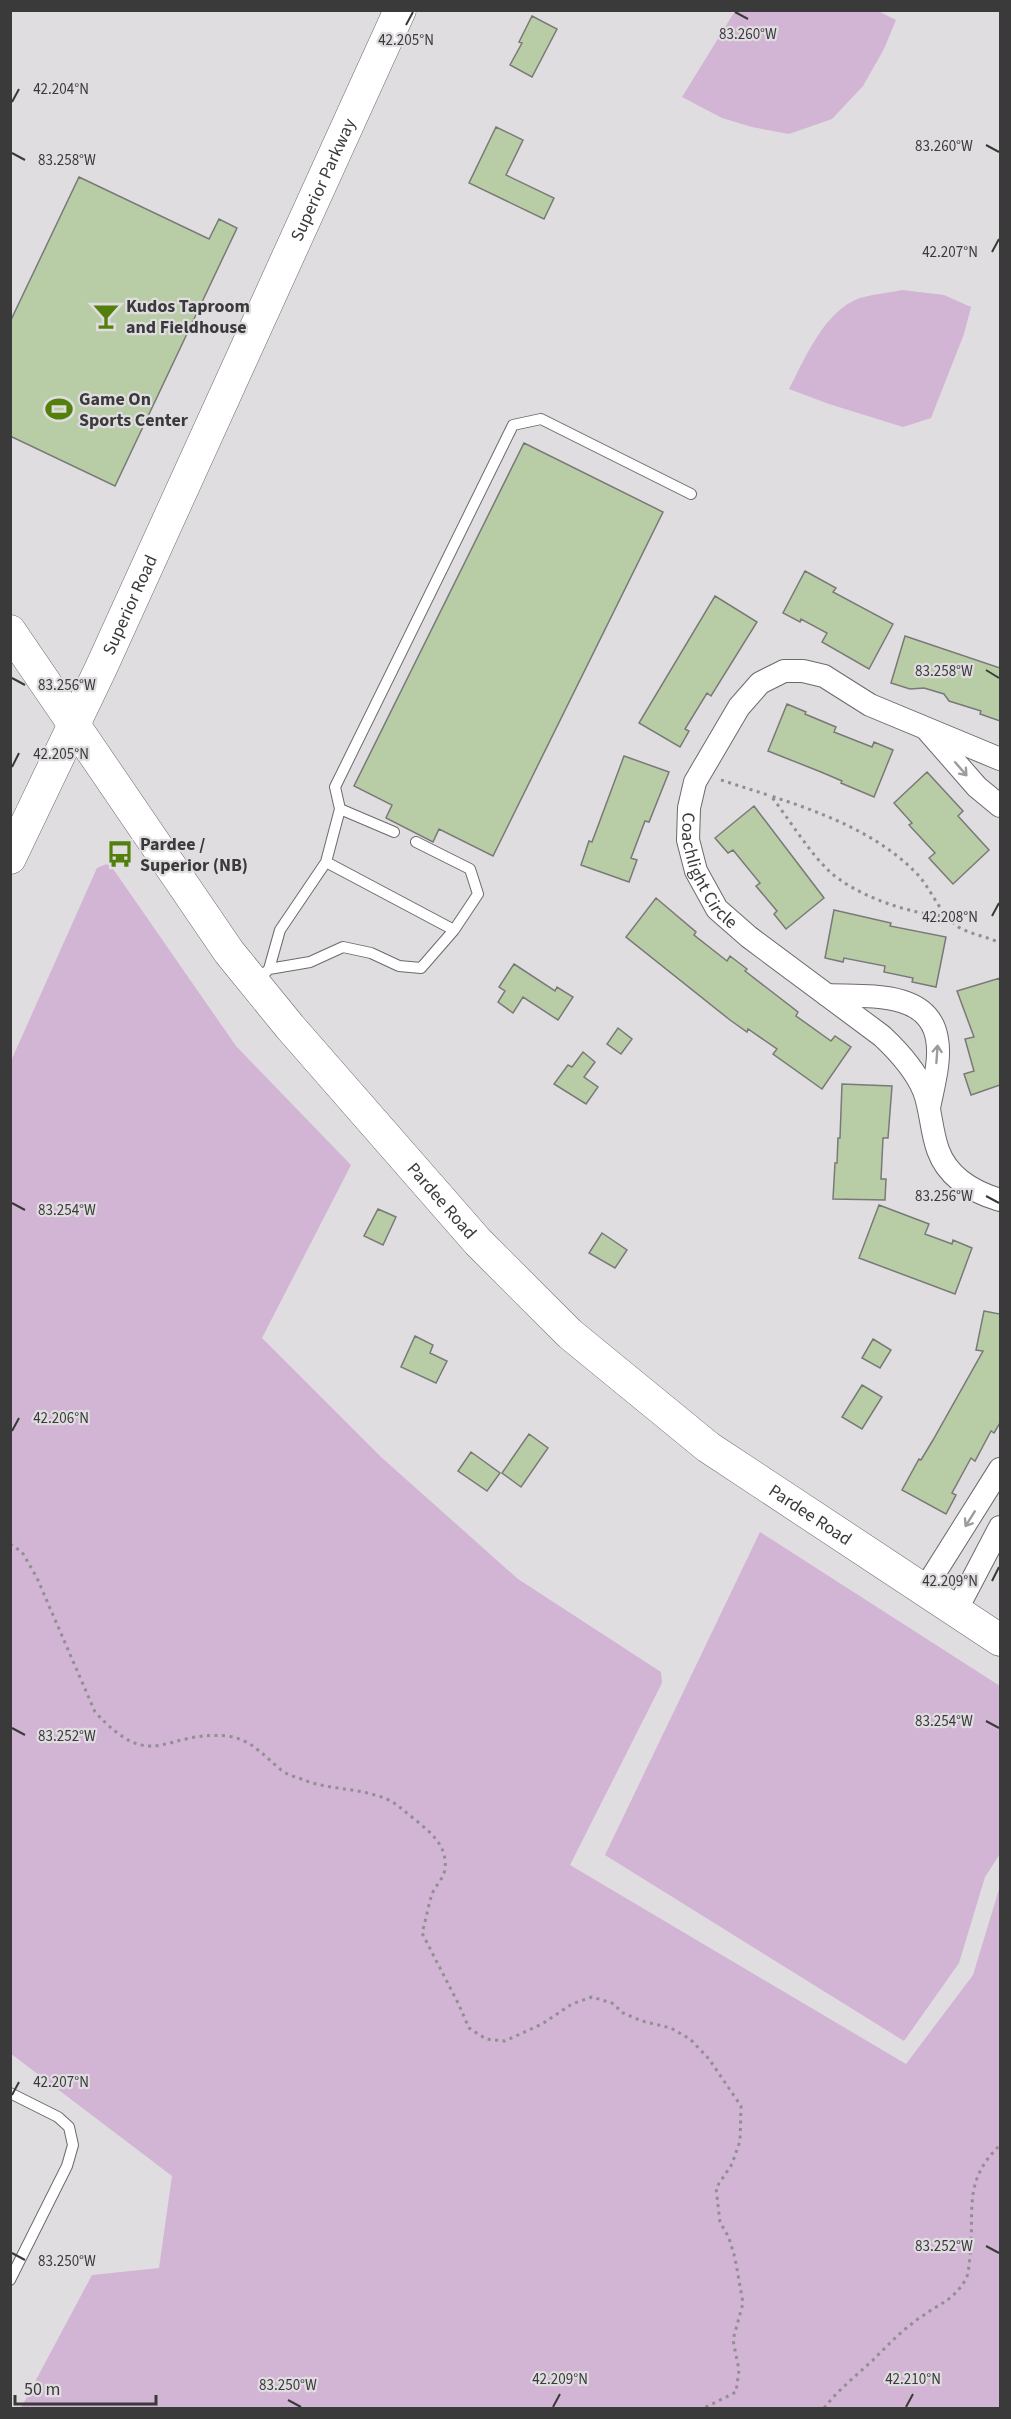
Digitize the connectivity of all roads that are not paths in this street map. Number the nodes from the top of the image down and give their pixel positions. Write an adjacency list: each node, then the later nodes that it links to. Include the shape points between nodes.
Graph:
1 (400, 10): 2 (main road, Superior Parkway)
2 (244, 350): 5 (main road, Superior Road)
3 (691, 494): 9 (lane, via 541,419 513,424 335,787)
4 (10, 631): 5 (main road, Pardee Road)
5 (74, 726): 12 (main road, Superior Road); 15 (main road, Pardee Road, via 229,952)
6 (926, 728): 7 (street, Coachlight Circle); 8 (street, Coachlight Circle, one-way to 8, via 977,788); 16 (street, Coachlight Circle, via 870,705 824,676 784,672 753,690 739,706 699,773 689,808 688,840 707,895 732,924)
7 (1000, 759)
8 (1000, 806)
9 (340, 809): 10 (lane); 13 (lane)
10 (394, 832)
11 (416, 842): 14 (lane, via 470,869 478,894)
12 (10, 858)
13 (326, 862): 14 (lane); 15 (lane, via 280,930)
14 (454, 930): 15 (lane, via 421,968 399,966 371,953 343,947)
15 (262, 976): 21 (main road, Pardee Road, via 290,1027 478,1242 570,1334 708,1447)
16 (827, 995): 17 (street, Coachlight Circle, via 897,1050 924,1090); 17 (street, Coachlight Circle, one-way to 16, via 938,1039 922,1010 897,1000)
17 (929, 1112): 18 (street, Coachlight Circle, via 938,1150 948,1168 971,1189)
18 (1000, 1200)
19 (1000, 1469): 21 (street, one-way to 21)
20 (1000, 1527): 22 (street)
21 (924, 1590): 22 (main road, Pardee Road)
22 (956, 1611): 23 (main road, Pardee Road)
23 (1000, 1640)
24 (10, 2093): 25 (lane, via 58,2117 69,2127 73,2145 67,2166)
25 (10, 2280)

